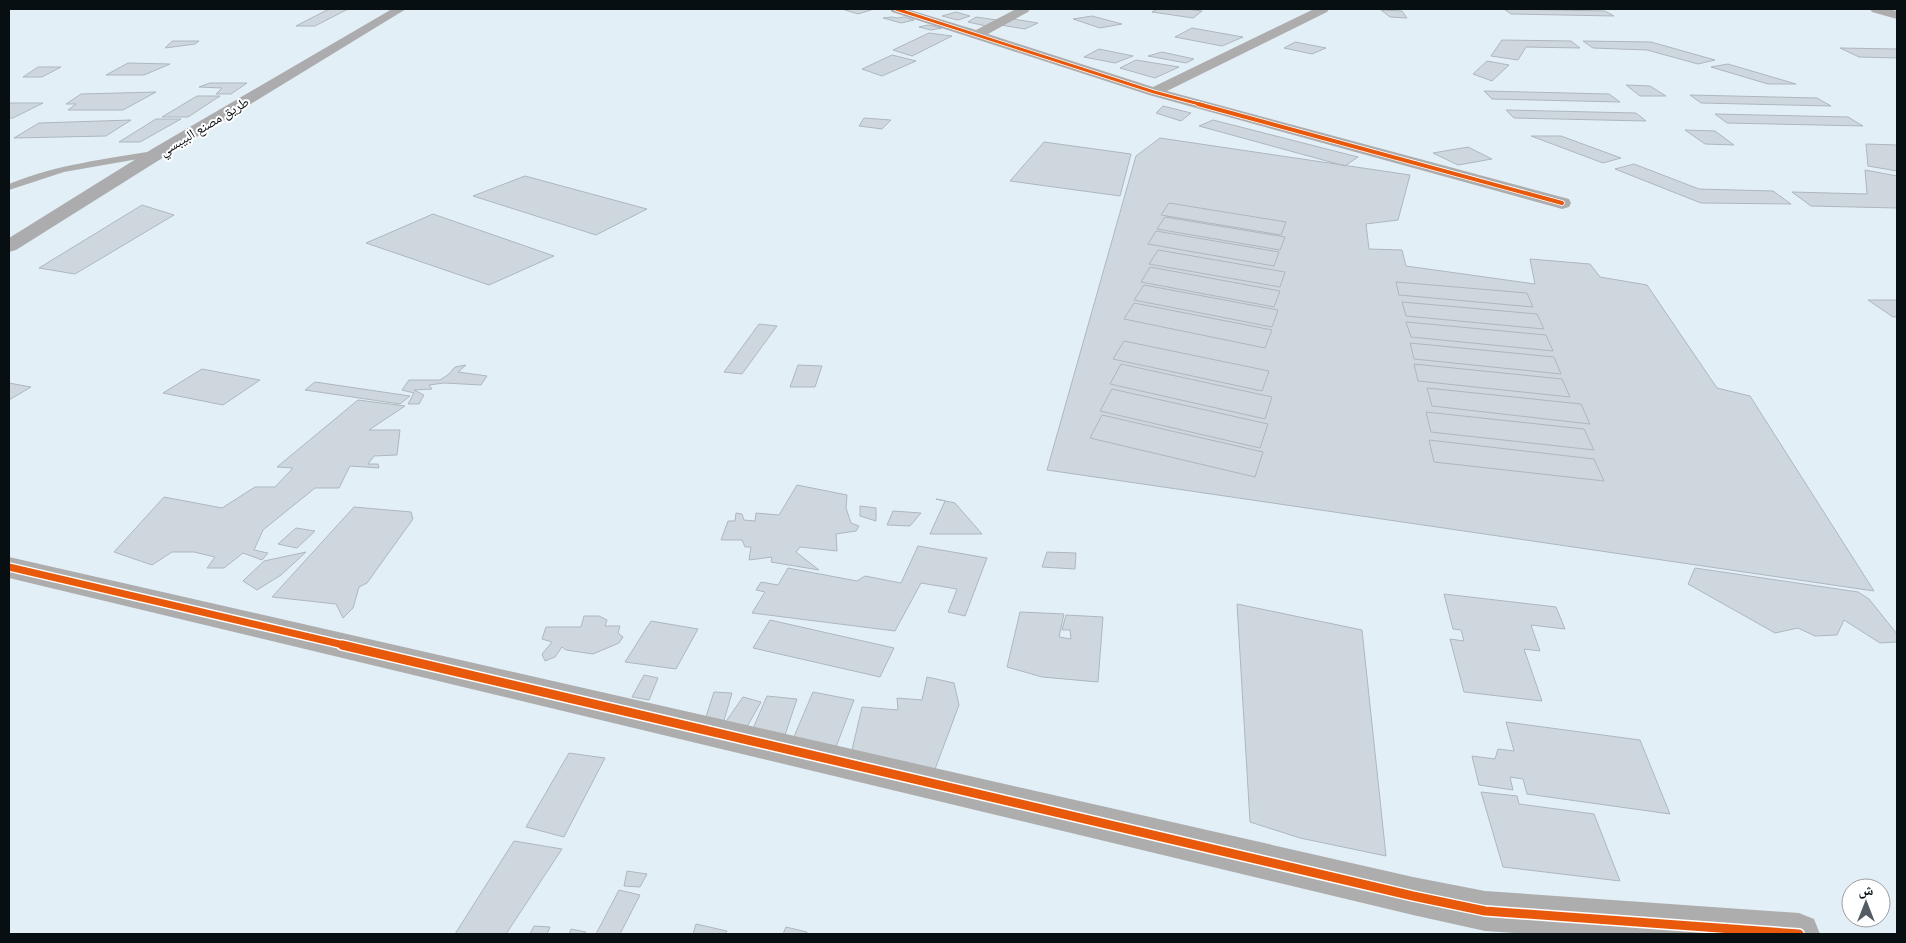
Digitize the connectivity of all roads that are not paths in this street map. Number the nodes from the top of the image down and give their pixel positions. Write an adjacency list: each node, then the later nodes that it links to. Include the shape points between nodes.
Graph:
1 (400, 9): 11 (main road, طريق مصنع البيبسي)
2 (896, 9): 8 (street)
3 (941, 9): 8 (street)
4 (1024, 9): 9 (street)
5 (1323, 9): 10 (street)
6 (1876, 9): 7 (street)
7 (1897, 16)
8 (923, 18): 9 (street)
9 (977, 35): 10 (street)
10 (1154, 92): 13 (street)
11 (158, 153): 12 (lane, via 70,168); 14 (main road, طريق مصنع البيبسي)
12 (9, 187)
13 (1562, 203)
14 (9, 246)
15 (9, 568): 16 (street, via 1413,896 1486,911)
16 (1730, 932): 17 (street)
17 (1799, 934)

